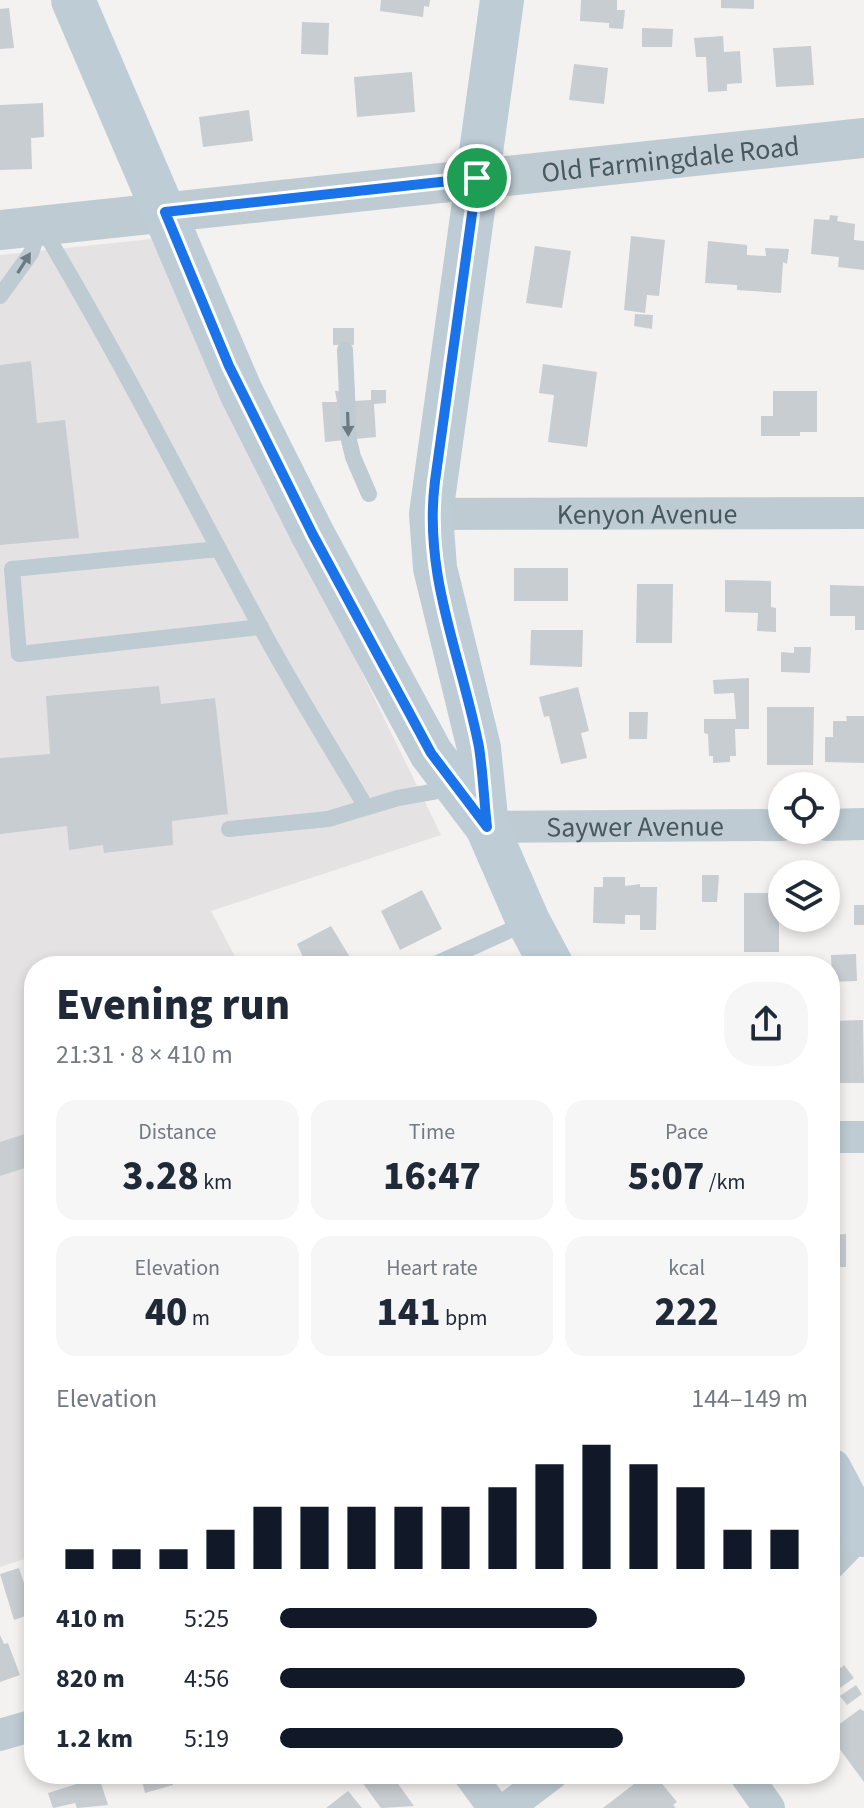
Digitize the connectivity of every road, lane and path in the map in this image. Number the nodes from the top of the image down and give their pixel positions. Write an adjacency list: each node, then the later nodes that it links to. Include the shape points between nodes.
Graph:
1 (73, 0): 5 (main road)
2 (502, 0): 4 (main road)
3 (864, 138): 4 (street, Old Farmingdale Road)
4 (477, 178): 5 (street, Old Farmingdale Road); 12 (main road)
5 (165, 212): 6 (street, Old Farmingdale Road); 15 (main road, via 229,366 288,486 431,753)
6 (41, 226): 7 (street, Old Farmingdale Road); 8 (lane, one-way to 6, via 31,253); 13 (lane)
7 (0, 230)
8 (0, 296)
9 (345, 350): 10 (lane, one-way to 10, via 349,440)
10 (369, 494)
11 (864, 513): 12 (street, Kenyon Avenue)
12 (431, 514): 20 (main road, via 435,568 479,748)
13 (219, 549): 14 (lane); 14 (lane, via 12,569 19,654)
14 (261, 627): 16 (lane)
15 (455, 788): 16 (lane); 20 (main road)
16 (366, 807): 21 (lane, via 328,819)
17 (864, 824): 19 (street)
18 (768, 825): 20 (street, Saywer Avenue)
19 (840, 825)
20 (487, 827): 22 (main road)
21 (229, 829)
22 (528, 921): 23 (lane); 24 (main road)
23 (453, 956)
24 (547, 956)
25 (840, 1137): 26 (street)
26 (864, 1137)
27 (840, 1488): 28 (main road)
28 (863, 1531): 29 (street)
29 (840, 1554)
30 (24, 1728): 31 (street)
31 (0, 1735)
32 (476, 1784): 35 (street)
33 (539, 1784): 36 (street)
34 (752, 1784): 37 (street)
35 (494, 1808)
36 (507, 1808)
37 (769, 1808)

